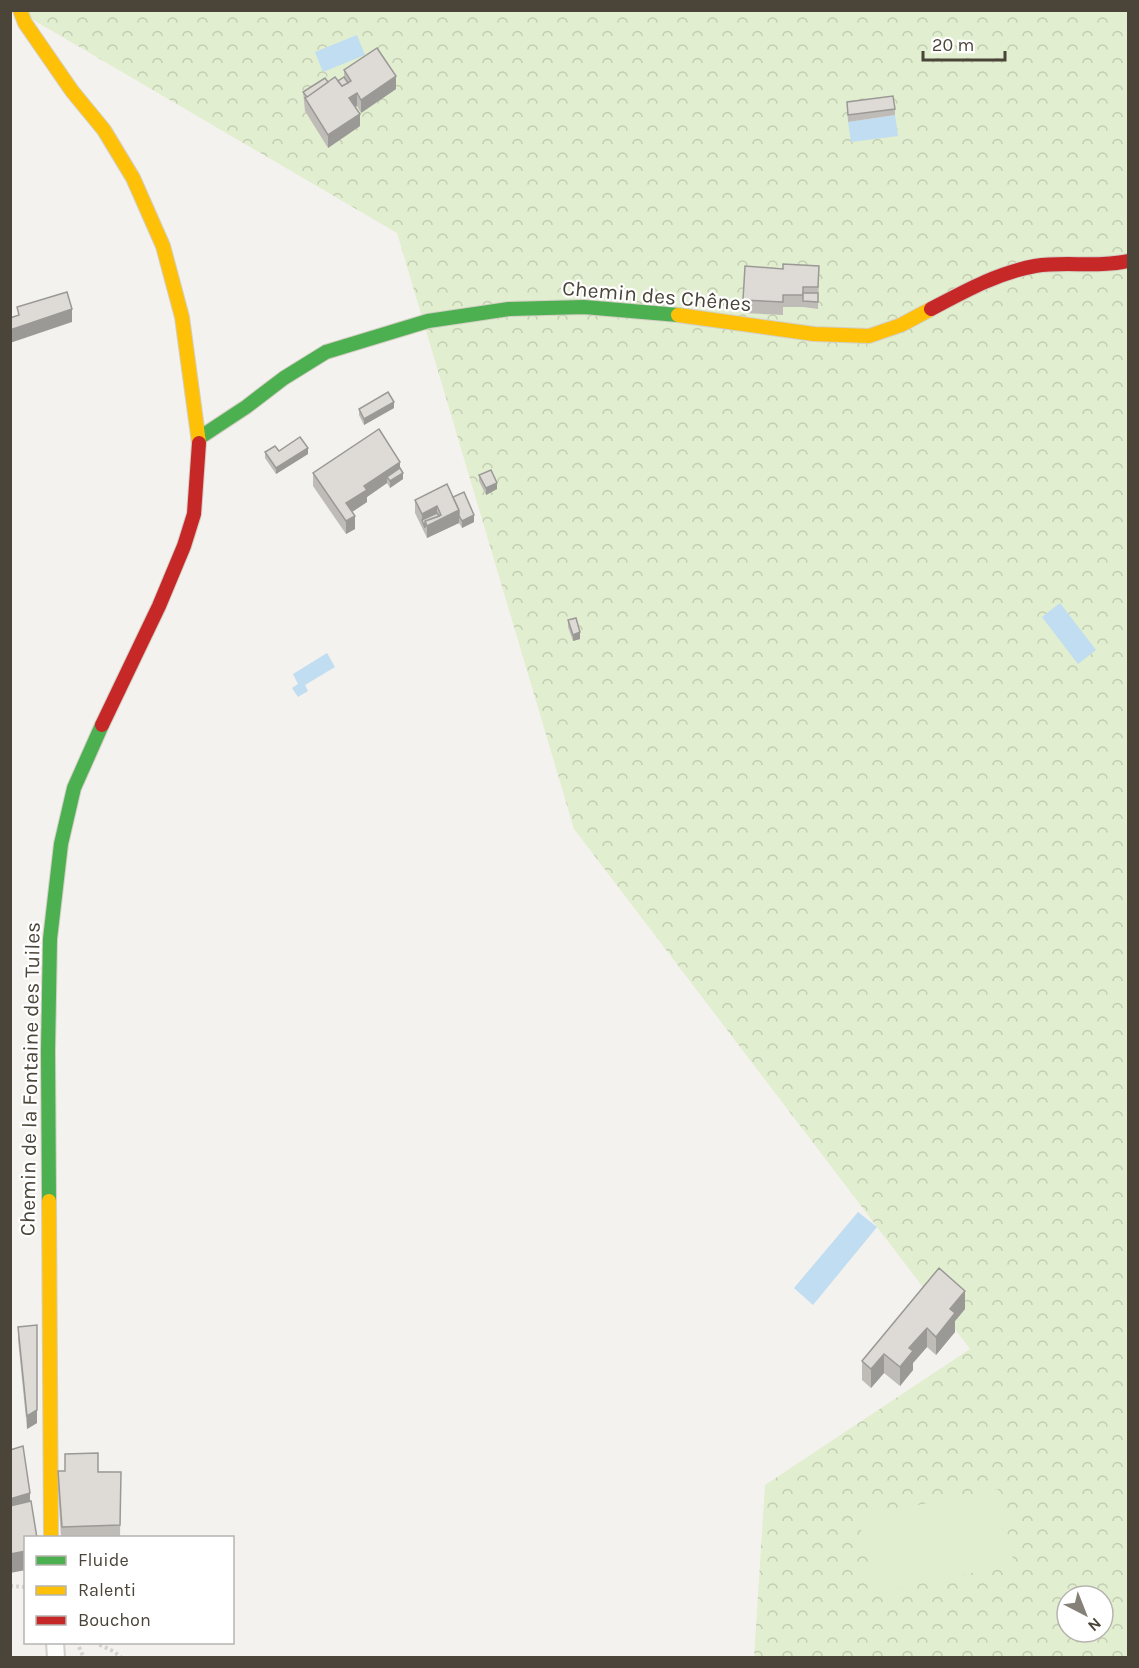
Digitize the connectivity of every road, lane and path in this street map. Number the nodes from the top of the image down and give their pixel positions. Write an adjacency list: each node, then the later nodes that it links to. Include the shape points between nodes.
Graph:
1 (20, 10): 3 (street, Chemin de la Fontaine des Tuiles, via 72,91 104,130 133,178 163,246 182,317)
2 (1128, 261): 3 (street, Chemin des Chênes, via 1111,265 1036,266 987,279 910,321 869,336 814,334 584,307 509,309 428,321 326,352)
3 (199, 438): 4 (street, Chemin de la Fontaine des Tuiles, via 194,514 184,546 74,788 61,844 50,939 48,1051)
4 (51, 1536)
5 (98, 1644): 6 (path)
6 (122, 1658)

